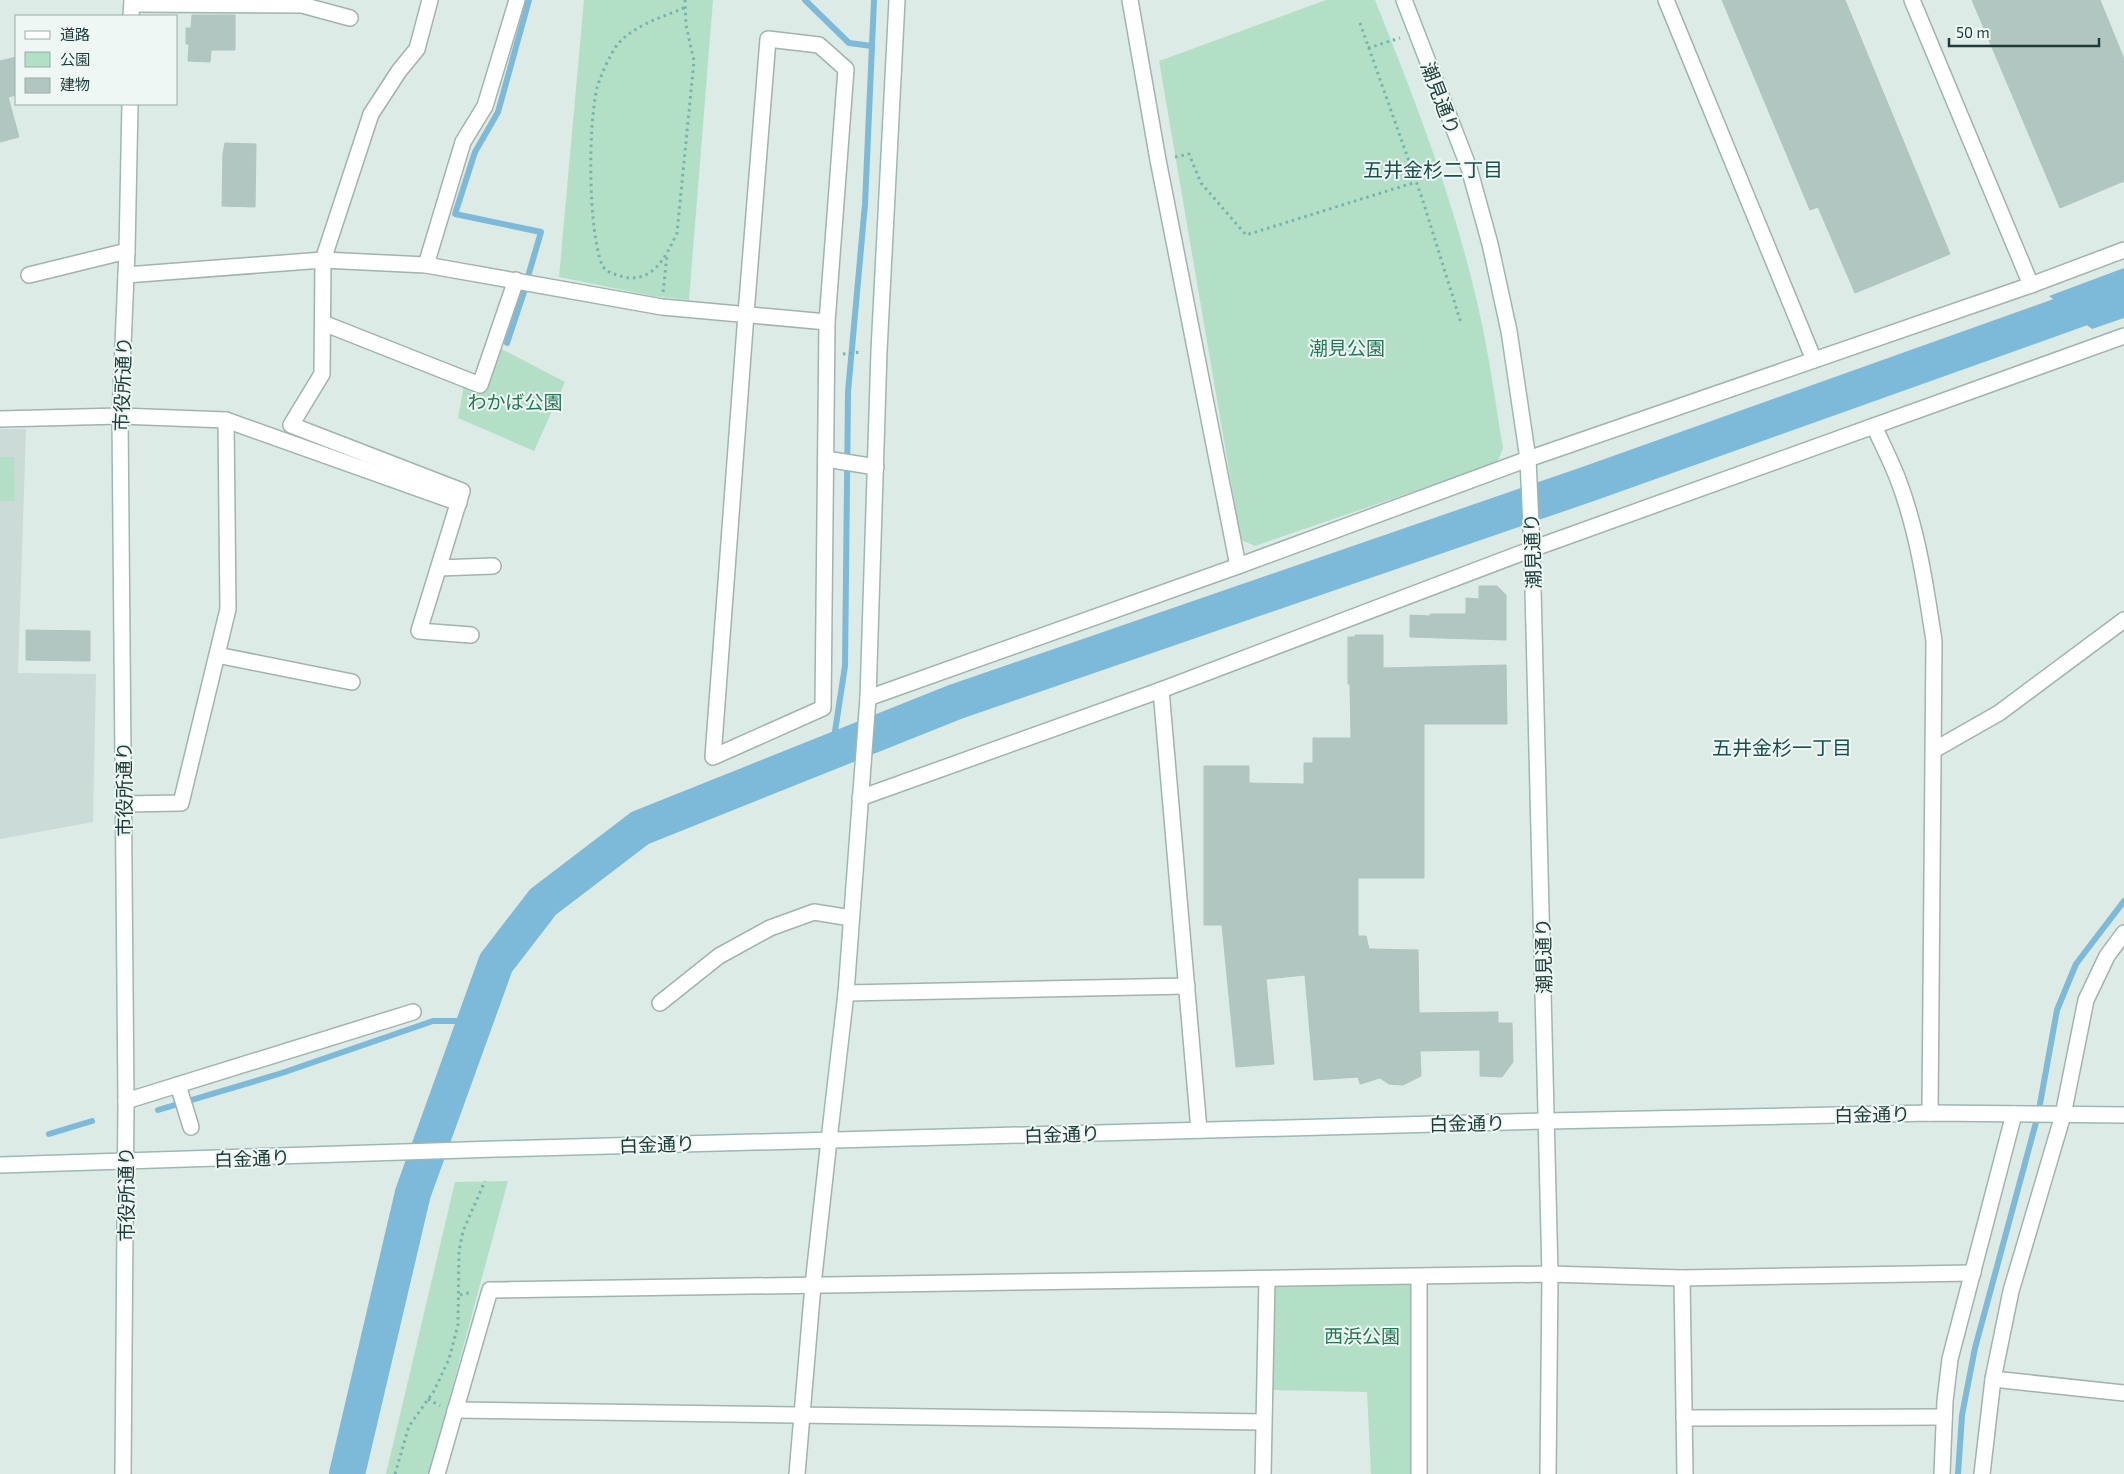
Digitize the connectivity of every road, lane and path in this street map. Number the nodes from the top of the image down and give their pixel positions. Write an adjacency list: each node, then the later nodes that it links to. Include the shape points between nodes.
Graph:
1 (430, 0): 21 (street, via 417,48 371,114)
2 (517, 0): 22 (street, via 485,106 463,142)
3 (685, 0): 10 (path)
4 (897, 0): 33 (street)
5 (1130, 0): 16 (street)
6 (1404, 0): 13 (street, 潮見通り)
7 (1666, 0): 35 (street)
8 (1912, 0): 26 (street)
9 (131, 7): 11 (street, via 302,5)
10 (684, 8): 20 (path, via 694,61 677,233); 20 (path, via 647,24 618,44 598,88 593,122 594,231 603,267 627,278 644,277)
11 (350, 18)
12 (1360, 23): 14 (path)
13 (1416, 33): 14 (path); 41 (street, 潮見通り, via 1469,168 1490,244 1509,331)
14 (1368, 48): 17 (path)
15 (130, 105): 19 (street, 市役所通り)
16 (1158, 160): 17 (path, via 1189,154 1201,183 1246,235); 46 (street)
17 (1416, 182): 31 (path)
18 (2124, 250): 26 (street)
19 (127, 251): 23 (street); 24 (street, 市役所通り)
20 (667, 255): 27 (path)
21 (323, 260): 22 (street); 24 (street); 30 (street)
22 (426, 265): 25 (street)
23 (29, 275)
24 (126, 276): 36 (street, 市役所通り)
25 (516, 280): 27 (street); 30 (street, via 480,385)
26 (2031, 285): 35 (street)
27 (662, 307): 28 (street)
28 (746, 314): 29 (street); 29 (street, via 768,39 819,45 846,68); 40 (street, via 713,757 823,708)
29 (827, 322): 34 (street)
30 (322, 323): 43 (street, via 322,374 291,425 462,491)
31 (1461, 323)
32 (2124, 336): 39 (street)
33 (879, 351): 34 (path); 42 (street)
34 (828, 355): 40 (street)
35 (1814, 360): 41 (street)
36 (120, 416): 37 (street); 38 (street); 56 (street, 市役所通り)
37 (0, 419)
38 (226, 420): 43 (street); 50 (street, via 228,609)
39 (1874, 426): 44 (street); 54 (street, via 1899,483 1923,574 1934,641)
40 (826, 459): 42 (street)
41 (1528, 459): 44 (street, 潮見通り); 46 (street)
42 (876, 467): 53 (street)
43 (459, 503): 47 (street)
44 (1532, 549): 52 (street); 69 (street, 潮見通り)
45 (493, 566): 47 (street)
46 (1238, 566): 53 (street)
47 (439, 568): 49 (street, via 419,631)
48 (2124, 620): 54 (street, via 1999,713)
49 (471, 635)
50 (217, 655): 51 (street); 56 (street, via 181,803)
51 (352, 682)
52 (1161, 690): 55 (street); 59 (street)
53 (868, 698): 55 (street)
54 (1934, 750): 65 (street)
55 (860, 798): 57 (street)
56 (124, 804): 64 (street, 市役所通り)
57 (851, 918): 60 (street); 61 (street, via 814,912 770,928 719,956)
58 (2124, 933): 68 (street, via 2107,956 2086,1000)
59 (1187, 986): 60 (street); 71 (street)
60 (846, 992): 72 (street)
61 (660, 1003)
62 (414, 1012): 63 (street)
63 (178, 1085): 64 (street); 70 (street)
64 (126, 1101): 73 (street, 市役所通り)
65 (1930, 1113): 66 (street, 白金通り); 69 (street, 白金通り)
66 (2014, 1114): 68 (street, 白金通り); 76 (street)
67 (2124, 1115): 68 (street, 白金通り)
68 (2063, 1116): 82 (street, via 2011,1291)
69 (1547, 1121): 71 (street, 白金通り); 77 (street, 潮見通り)
70 (191, 1127)
71 (1199, 1130): 72 (street, 白金通り)
72 (829, 1140): 73 (street, 白金通り); 81 (street)
73 (126, 1162): 74 (street, 白金通り); 89 (street, 市役所通り)
74 (0, 1165)
75 (485, 1181): 90 (path, via 463,1231 459,1251 458,1324 449,1360 434,1391 409,1426)
76 (1973, 1273): 79 (street); 86 (street, via 1950,1359)
77 (1550, 1274): 78 (street); 79 (street); 95 (street, 潮見通り)
78 (1419, 1277): 80 (street); 94 (street)
79 (1682, 1278): 87 (street)
80 (1267, 1279): 81 (street); 88 (street)
81 (813, 1285): 84 (street, via 490,1290); 85 (street)
82 (1993, 1378): 83 (street); 98 (street)
83 (2124, 1393)
84 (455, 1410): 85 (street); 91 (street)
85 (802, 1416): 88 (street); 92 (street)
86 (1944, 1417): 87 (street); 97 (street)
87 (1684, 1418): 96 (street)
88 (1263, 1422): 93 (street)
89 (123, 1474)
90 (395, 1474)
91 (437, 1474)
92 (797, 1474)
93 (1263, 1474)
94 (1419, 1474)
95 (1548, 1474)
96 (1684, 1474)
97 (1942, 1474)
98 (1982, 1474)

